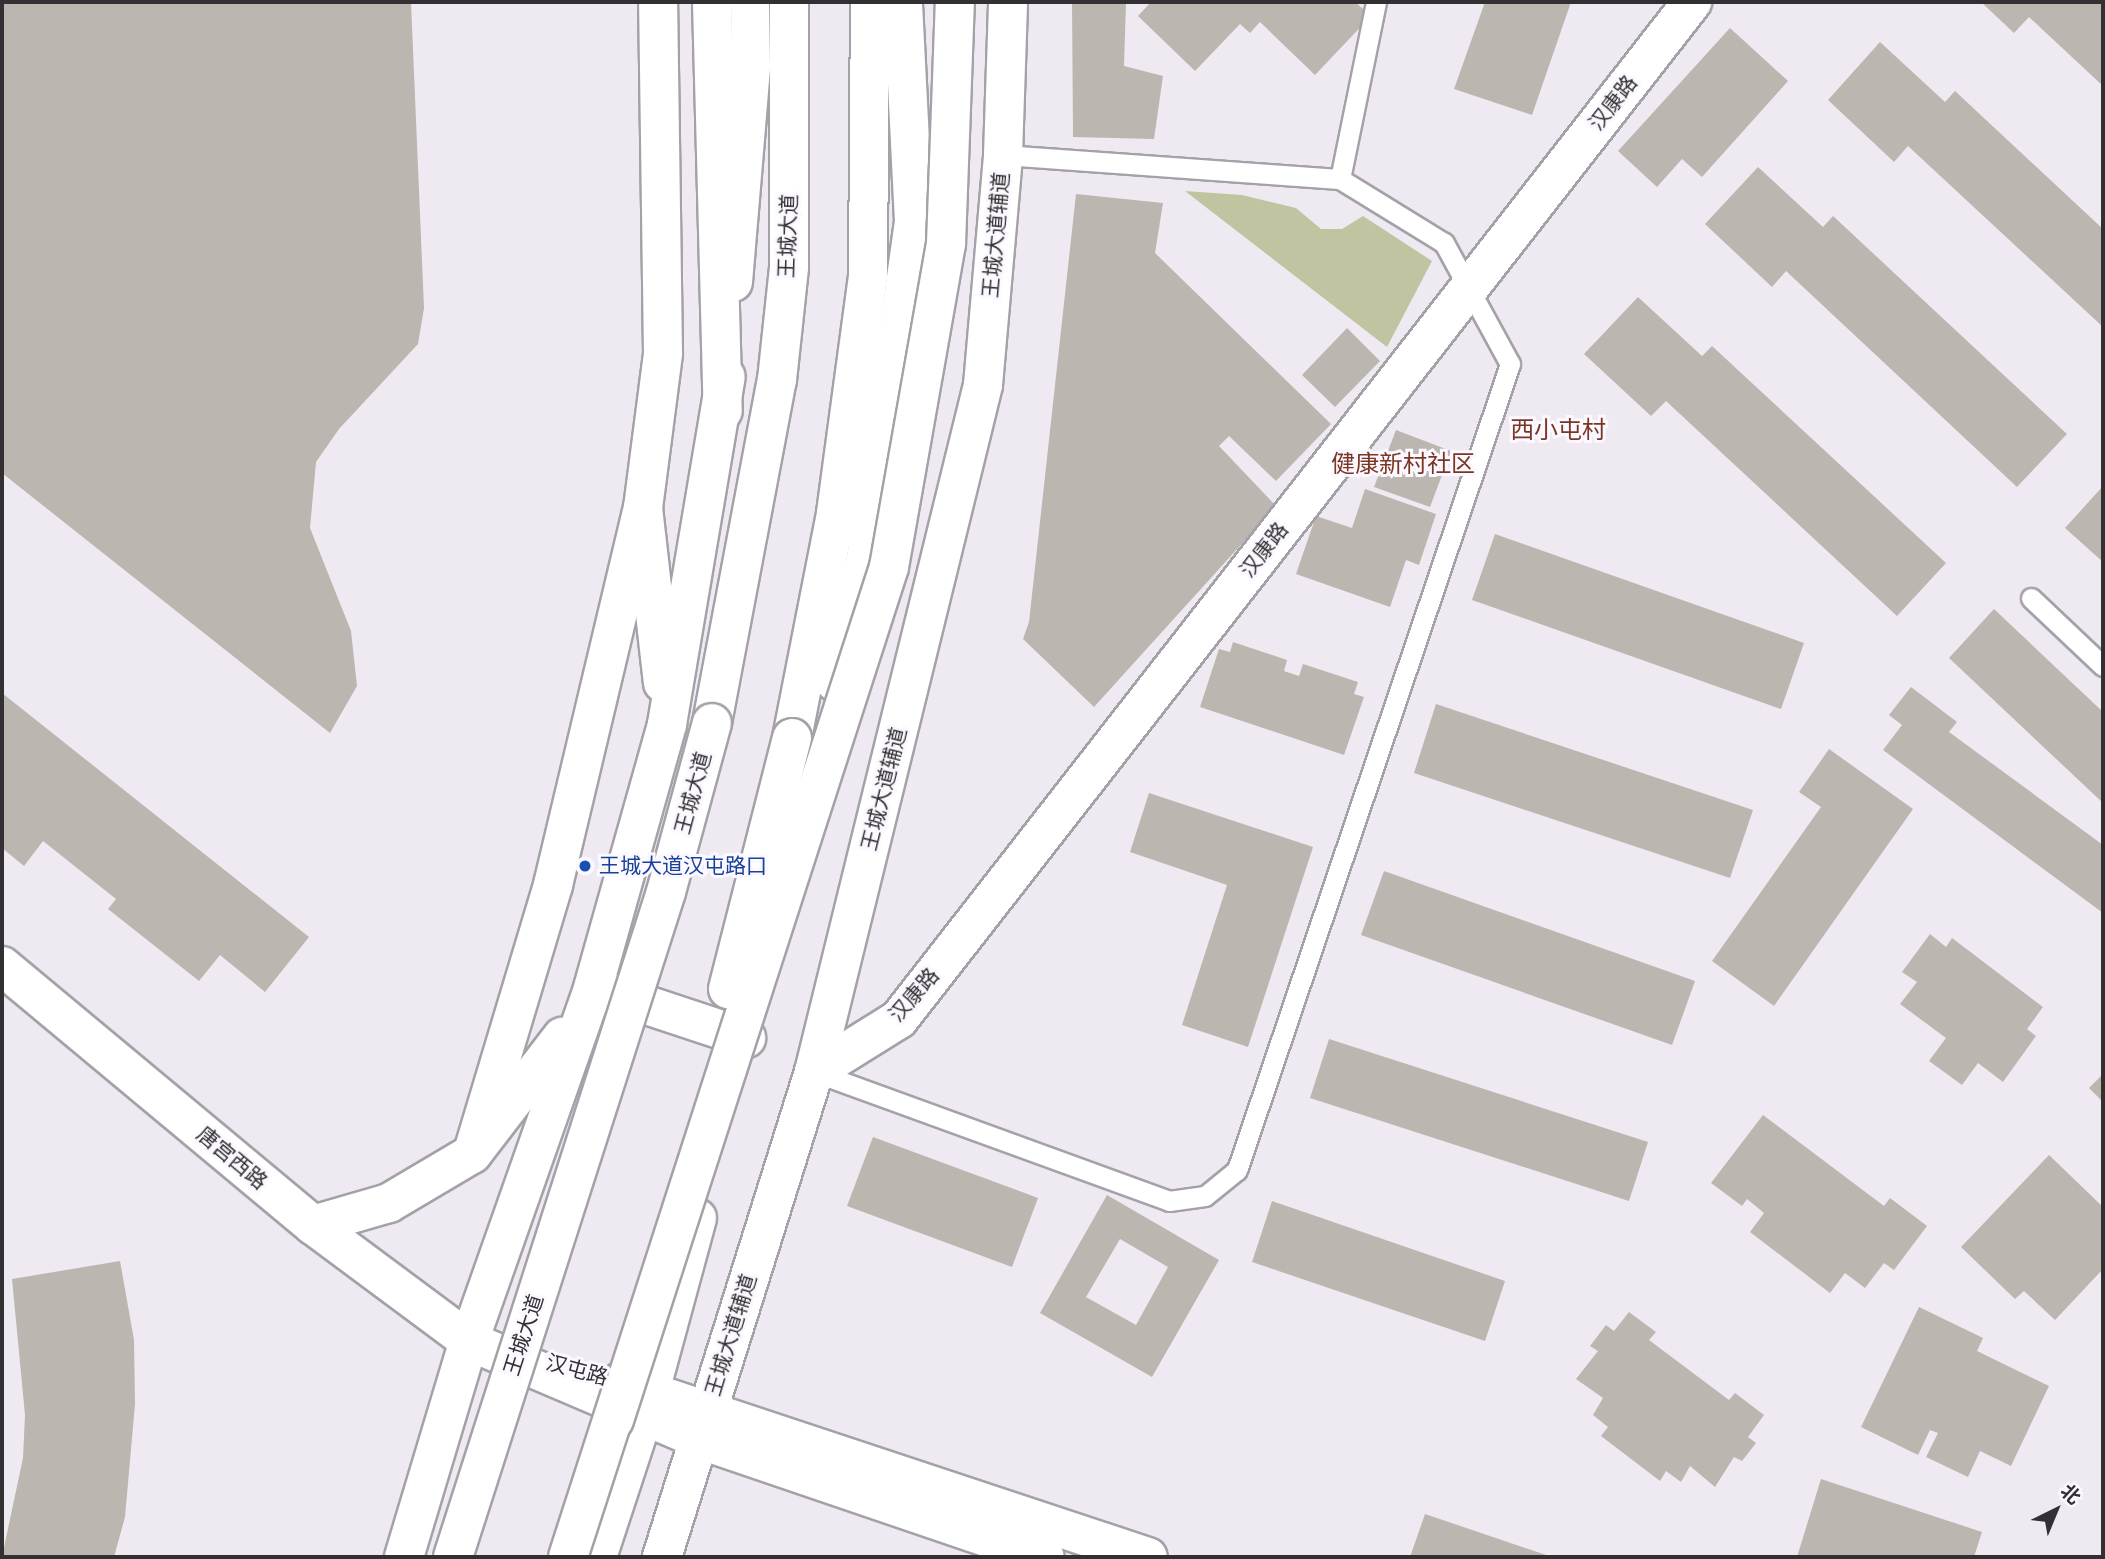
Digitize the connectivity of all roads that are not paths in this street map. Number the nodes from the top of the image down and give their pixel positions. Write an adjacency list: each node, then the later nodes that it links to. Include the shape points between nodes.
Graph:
1 (658, 2): 15 (main road, via 663,353)
2 (712, 2): 14 (main road)
3 (750, 2): 14 (main road, via 751,67)
4 (789, 2): 29 (main road, 王城大道, bridge, via 789,267 777,380 712,723 666,892)
5 (870, 2): 26 (main road, bridge, via 868,276 836,513 792,738)
6 (903, 2): 21 (main road, via 914,221 866,559)
7 (954, 2): 26 (main road, bridge, via 946,244 890,567)
8 (1008, 2): 11 (main road, 王城大道辅道)
9 (1376, 2): 12 (lane)
10 (1692, 2): 13 (main road, 汉康路)
11 (1003, 155): 12 (lane); 22 (main road, 王城大道辅道, via 983,385)
12 (1340, 178): 13 (lane, via 1444,243)
13 (1468, 289): 22 (main road, 汉康路, via 899,1019); 22 (lane, via 1510,364 1237,1170 1205,1196 1169,1201)
14 (723, 411): 18 (main road)
15 (643, 508): 18 (main road); 23 (main road, via 553,885)
16 (2031, 598): 17 (lane)
17 (2103, 666)
18 (667, 724): 20 (main road)
19 (2, 966): 24 (main road, 唐宫西路)
20 (593, 988): 21 (main road); 23 (main road, via 542,1069); 25 (main road)
21 (746, 1038): 26 (main road)
22 (814, 1072): 27 (main road, 王城大道辅道)
23 (472, 1154): 24 (main road, via 389,1203)
24 (313, 1225): 25 (main road, 唐宫西路)
25 (469, 1341): 26 (main road, 汉屯路); 28 (main road)
26 (635, 1409): 27 (main road, 汉屯路); 30 (main road, bridge); 31 (main road, bridge); 32 (main road)
27 (705, 1425): 33 (main road, 王城大道辅道); 34 (main road, 汉屯路); 35 (main road, 汉屯路)
28 (404, 1557)
29 (453, 1557)
30 (568, 1557)
31 (577, 1557)
32 (597, 1557)
33 (662, 1557)
34 (1045, 1557)
35 (1148, 1557)

